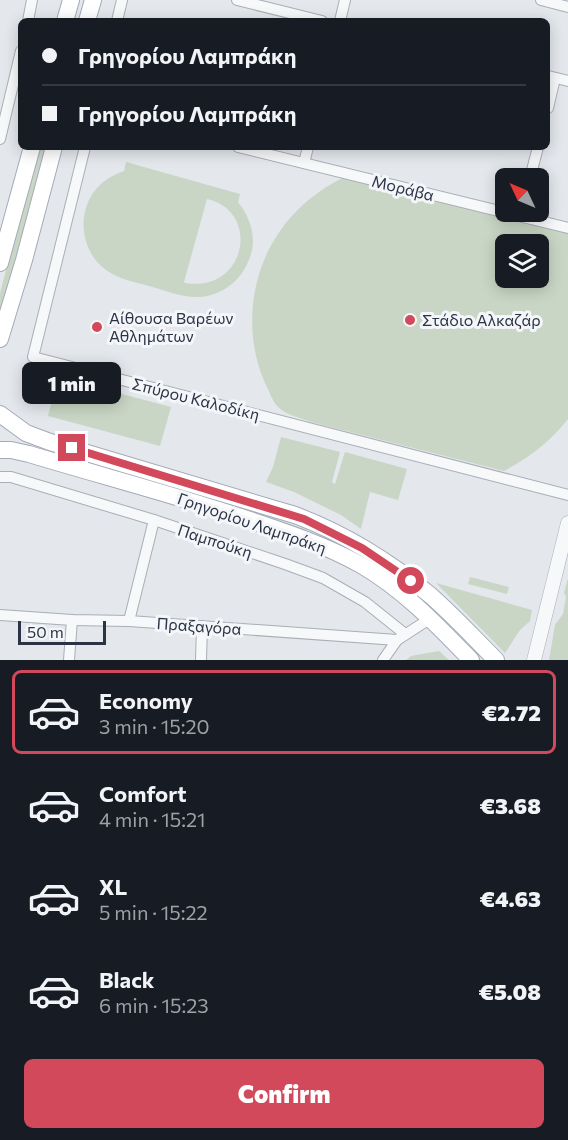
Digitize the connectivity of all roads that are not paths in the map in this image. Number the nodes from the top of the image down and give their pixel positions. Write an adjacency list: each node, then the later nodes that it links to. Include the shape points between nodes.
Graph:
1 (32, 0): 9 (street)
2 (71, 0): 10 (main road)
3 (93, 0): 11 (main road)
4 (122, 0): 12 (street)
5 (237, 0): 13 (street)
6 (345, 0): 14 (street)
7 (541, 0): 8 (street)
8 (568, 7)
9 (29, 18)
10 (66, 18)
11 (88, 18)
12 (118, 18)
13 (310, 18)
14 (341, 18)
15 (18, 64): 18 (street)
16 (551, 77): 17 (street)
17 (568, 81)
18 (0, 139)
19 (31, 150): 30 (main road)
20 (53, 150): 31 (main road)
21 (84, 150): 35 (street, Σπύρου Καλοδίκη, via 33,357)
22 (250, 150): 25 (street, Μοράβα)
23 (307, 150): 25 (street)
24 (535, 150): 26 (street)
25 (304, 164): 27 (street, Μοράβα)
26 (532, 168)
27 (495, 208)
28 (548, 222): 29 (street, Μοράβα)
29 (568, 228)
30 (0, 263)
31 (0, 339)
32 (0, 414): 48 (main road, Γρηγορίου Λαμπράκη, via 26,433 295,515 343,537 429,594)
33 (0, 450): 39 (main road, Γρηγορίου Λαμπράκη, via 29,454 294,535 362,566)
34 (6, 477): 36 (street, Παμπούκη)
35 (568, 495)
36 (154, 520): 41 (street); 43 (street, Παμπούκη, via 323,578 365,602)
37 (568, 523): 49 (street)
38 (0, 615): 40 (street, Πραξαγόρα)
39 (431, 618): 43 (street); 47 (main road, Γρηγορίου Λαμπράκη)
40 (72, 620): 41 (street, Πραξαγόρα); 45 (street)
41 (129, 621): 42 (street, Πραξαγόρα)
42 (202, 626): 43 (street, Πραξαγόρα); 46 (street)
43 (401, 637): 44 (street)
44 (385, 659)
45 (69, 660)
46 (201, 660)
47 (471, 660)
48 (496, 660)
49 (534, 660)

